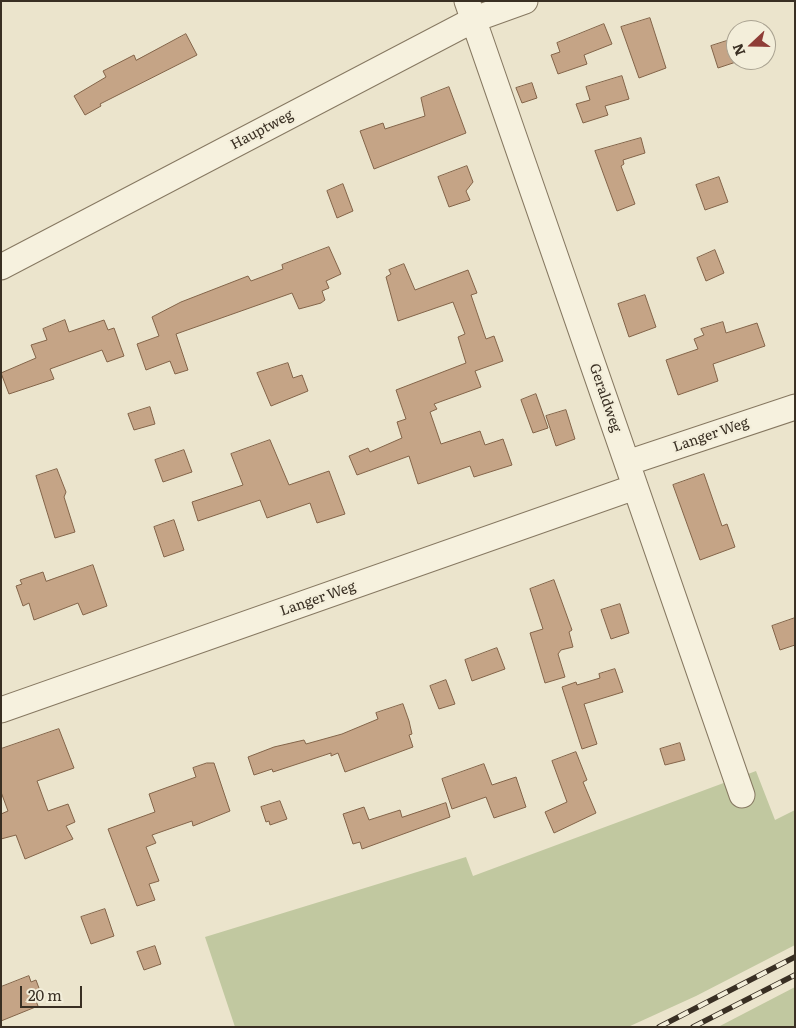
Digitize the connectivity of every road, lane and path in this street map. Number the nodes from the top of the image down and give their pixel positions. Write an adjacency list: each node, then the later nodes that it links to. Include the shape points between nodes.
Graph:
1 (525, 1): 2 (street, Hauptweg)
2 (471, 10): 3 (street, Hauptweg); 5 (street, Geraldweg)
3 (1, 266)
4 (795, 407): 5 (street, Langer Weg)
5 (627, 463): 6 (street, Geraldweg)
6 (635, 486): 7 (street, Langer Weg); 8 (street, Geraldweg)
7 (1, 710)
8 (742, 795)

